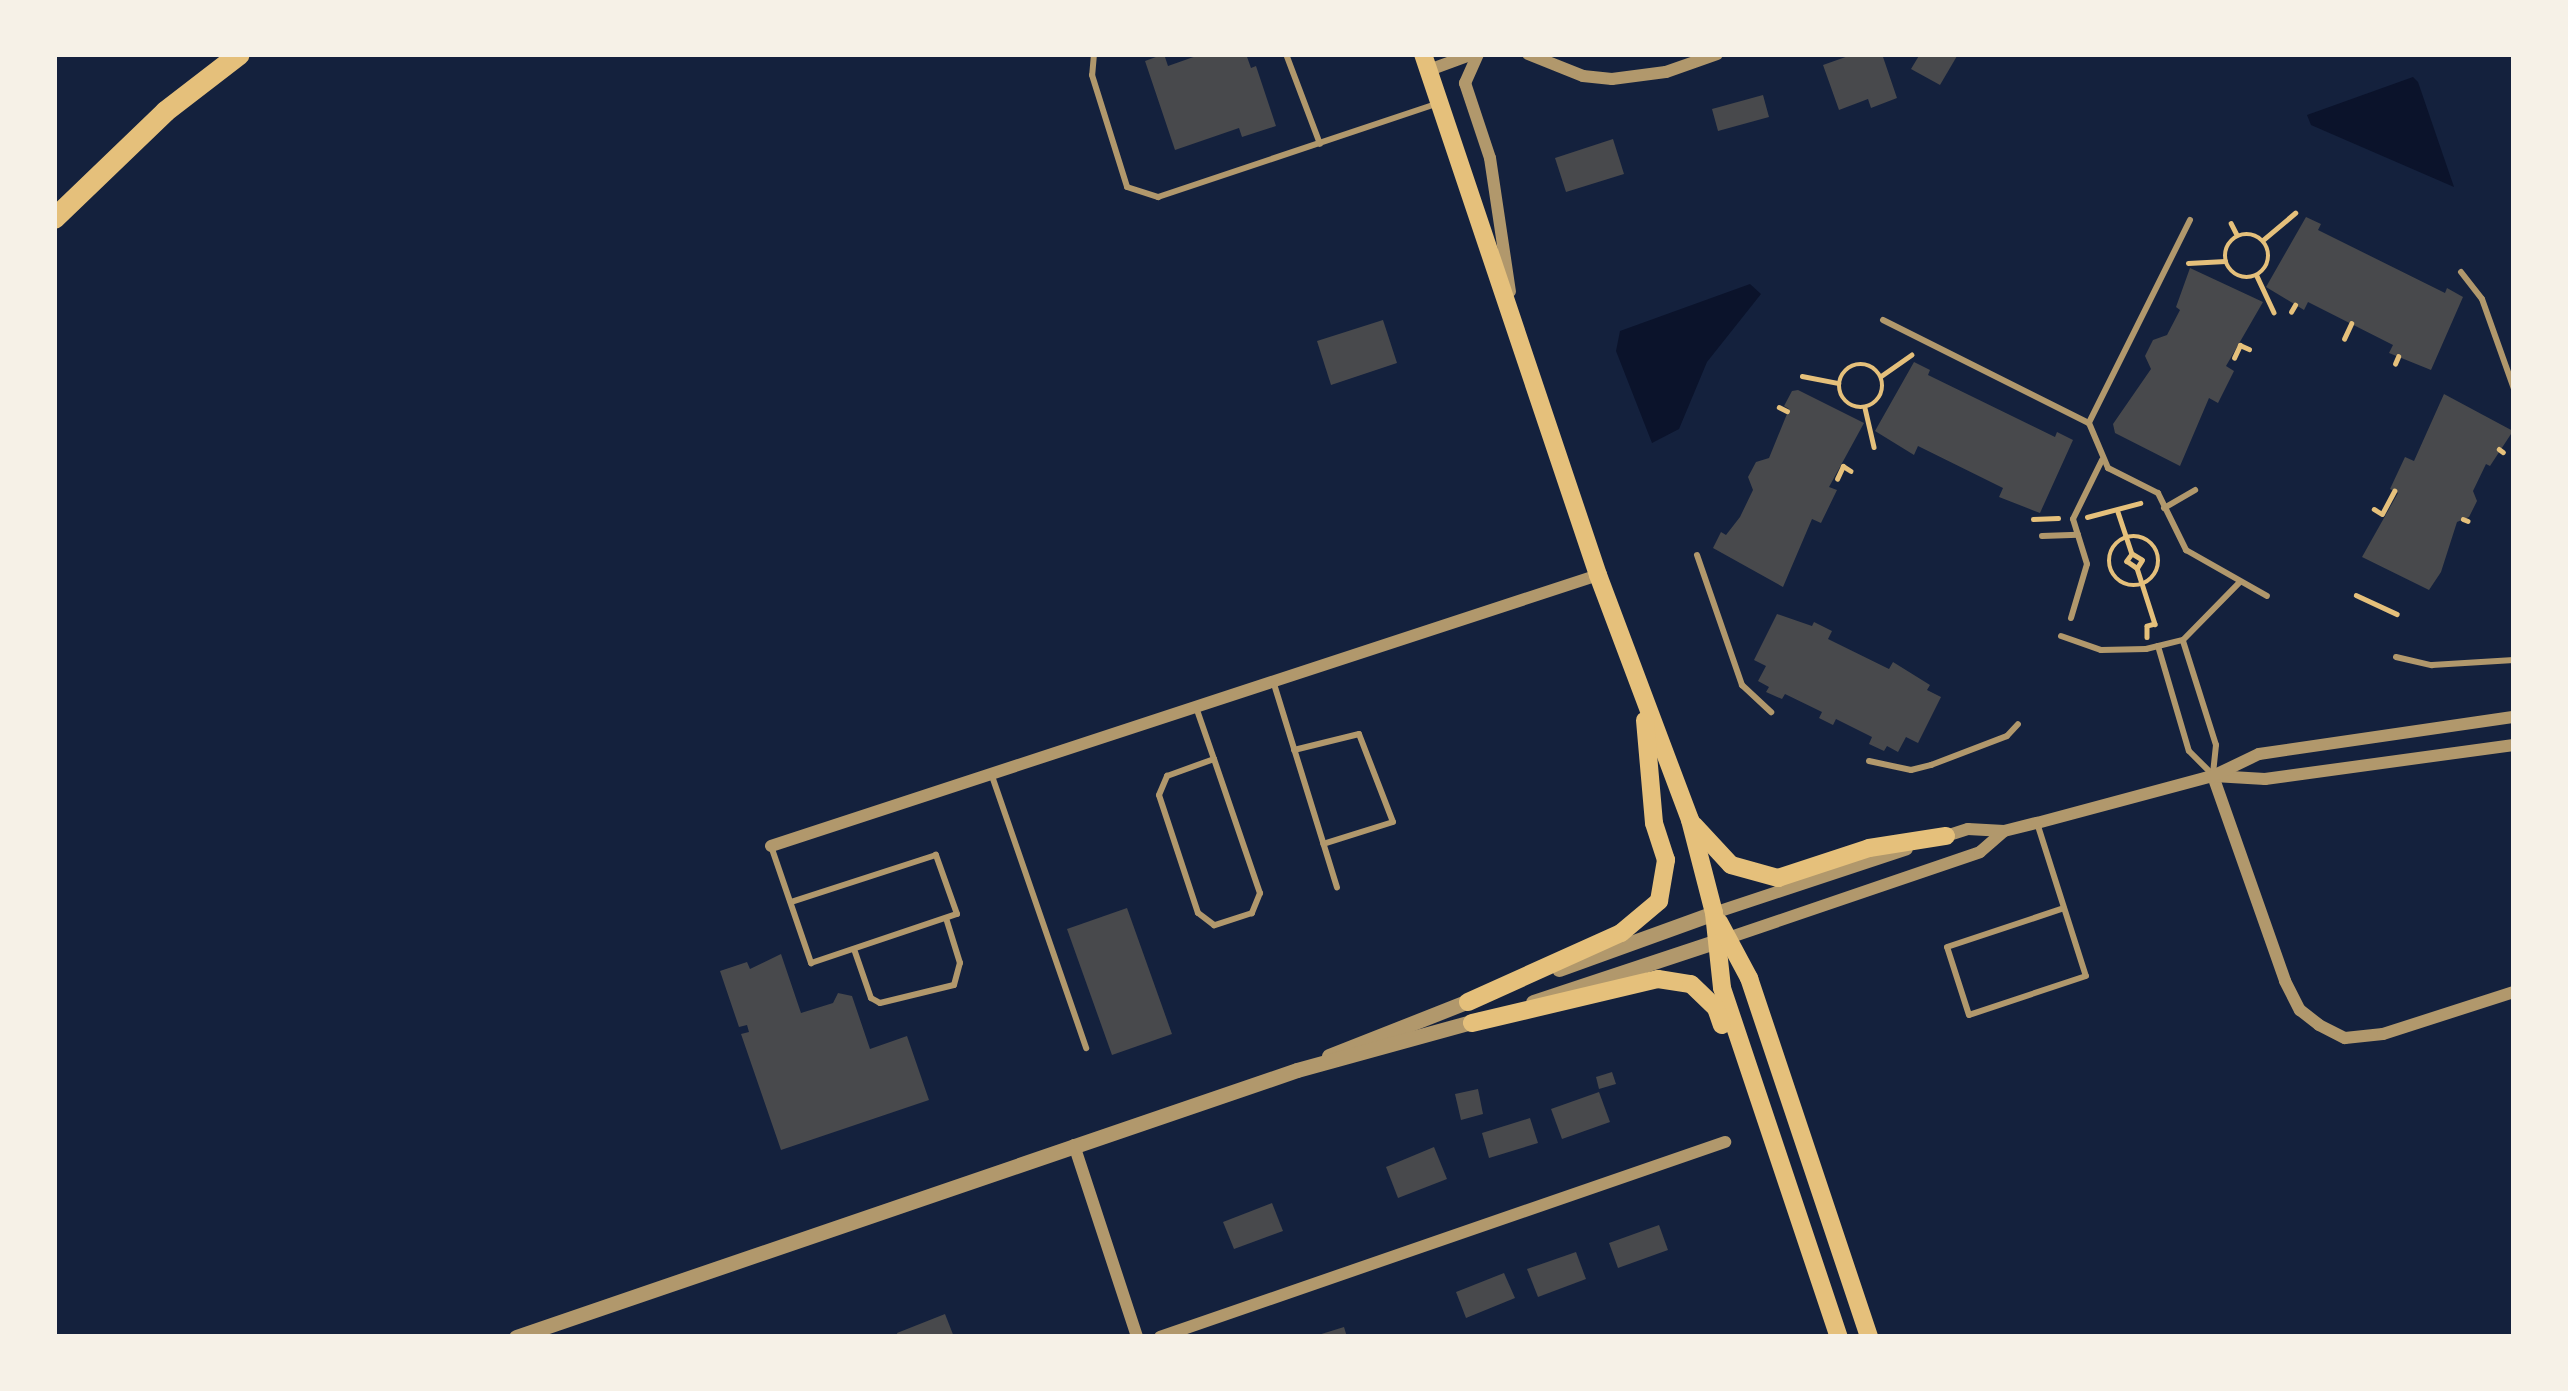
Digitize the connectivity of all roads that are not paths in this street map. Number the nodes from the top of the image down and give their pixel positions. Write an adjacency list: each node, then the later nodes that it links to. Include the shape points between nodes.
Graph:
1 (239, 54): 10 (highway, via 165,111)
2 (1094, 54): 9 (lane, via 1092,75 1127,187 1158,197 1185,192)
3 (1286, 54): 9 (lane)
4 (1476, 54): 7 (street); 14 (street, via 1465,83 1490,158)
5 (1528, 54): 6 (street, via 1612,80)
6 (1717, 54)
7 (1426, 62): 8 (main road)
8 (1440, 103): 9 (lane); 14 (main road)
9 (1320, 144)
10 (54, 218)
11 (2190, 220): 16 (lane)
12 (2462, 272): 15 (lane, via 2482,299)
13 (1883, 320): 16 (lane)
14 (1516, 328): 23 (main road)
15 (2514, 389)
16 (2089, 423): 17 (lane)
17 (2102, 460): 19 (lane, via 2158,493); 20 (lane, via 2078,500)
18 (2195, 490): 19 (lane)
19 (2164, 508): 24 (lane, via 2186,550)
20 (2078, 535): 21 (lane); 26 (lane, via 2087,564)
21 (2042, 536)
22 (1697, 555): 35 (lane, via 1742,685)
23 (1598, 575): 32 (street); 33 (main road)
24 (2240, 581): 25 (lane); 28 (lane)
25 (2267, 596)
26 (2071, 618)
27 (2061, 636): 29 (lane, via 2101,650)
28 (2183, 640): 29 (lane); 43 (lane, via 2216,745)
29 (2158, 646): 43 (lane, via 2189,751)
30 (2396, 658): 31 (lane, via 2432,665)
31 (2514, 660)
32 (1273, 681): 34 (street); 39 (lane)
33 (1643, 698): 44 (main road); 58 (main road, via 1654,823 1666,860 1659,901 1621,933)
34 (1196, 706): 40 (lane); 42 (street)
35 (1771, 712)
36 (2514, 717): 43 (street, via 2259,754)
37 (2018, 724): 41 (lane, via 2007,736 1911,770)
38 (2514, 745): 43 (street, via 2265,779)
39 (1294, 750): 48 (lane); 48 (lane, via 1359,734 1393,822)
40 (1214, 759): 40 (lane, via 1260,893 1252,913 1214,926 1198,913 1159,795 1167,776)
41 (1870, 761)
42 (991, 772): 49 (street); 60 (lane)
43 (2213, 776): 45 (street); 57 (street, via 2285,981 2300,1010 2319,1024 2345,1038 2383,1034)
44 (1690, 820): 47 (main road, via 1731,865 1778,878 1869,848); 53 (main road)
45 (2037, 823): 46 (street); 52 (lane)
46 (2004, 831): 47 (street); 55 (street, via 1980,852)
47 (1946, 836): 53 (street)
48 (1323, 844): 50 (lane)
49 (771, 846): 51 (lane)
50 (1337, 887)
51 (791, 902): 54 (lane, via 936,855 957,914); 56 (lane, via 812,963)
52 (2064, 908): 52 (lane, via 2086,976 1969,1016 1947,947)
53 (1714, 913): 55 (main road); 58 (street)
54 (946, 918): 56 (lane); 56 (lane, via 959,963 954,985 880,1003)
55 (1722, 940): 59 (street); 64 (main road, via 1722,988); 69 (main road, via 1749,978)
56 (854, 949)
57 (2514, 992)
58 (1468, 1002): 61 (street)
59 (1472, 1023): 61 (street); 64 (main road, via 1643,979 1690,984 1716,1008 1771,1167)
60 (1086, 1048)
61 (1297, 1070): 63 (street)
62 (1725, 1142): 67 (street)
63 (1074, 1145): 65 (street); 66 (street)
64 (1807, 1241): 68 (main road)
65 (516, 1337)
66 (1137, 1337)
67 (1160, 1337)
68 (1839, 1337)
69 (1869, 1337)

